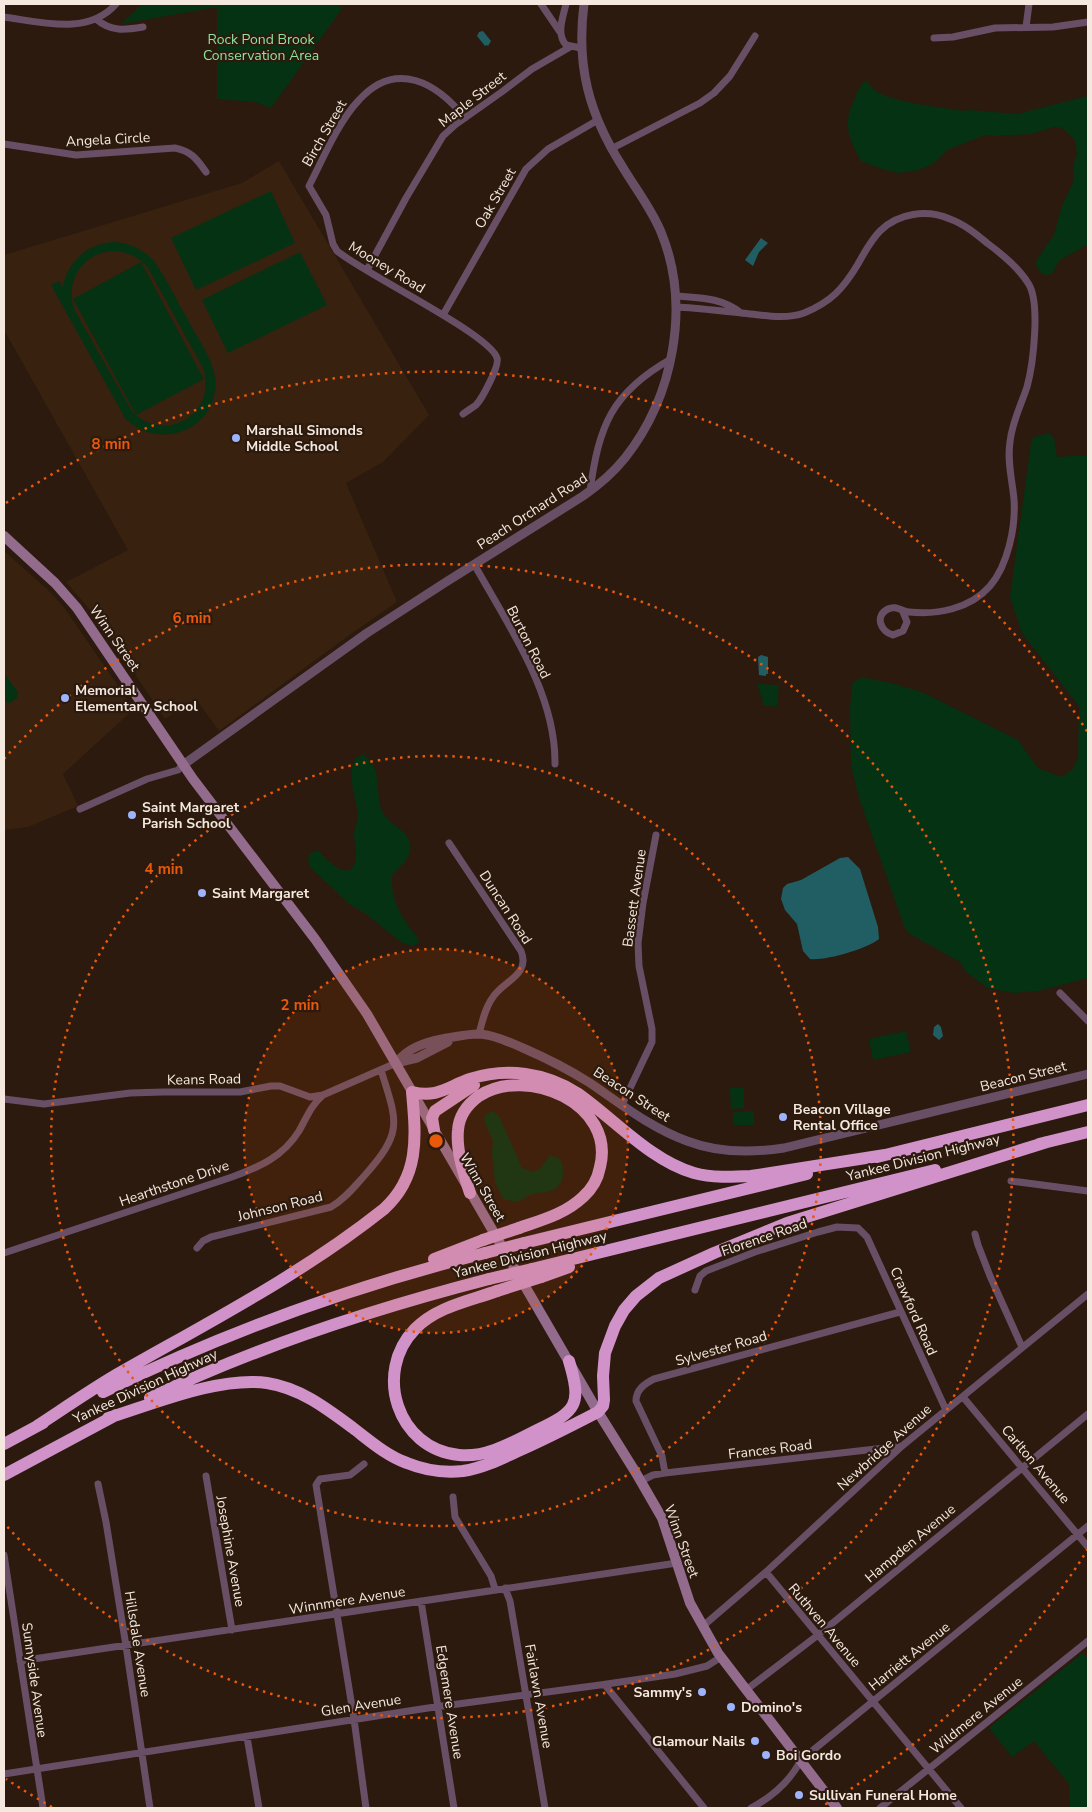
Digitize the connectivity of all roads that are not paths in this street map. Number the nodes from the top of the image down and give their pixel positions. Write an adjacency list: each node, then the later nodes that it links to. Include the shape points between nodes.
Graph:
1 (116, 4): 7 (street)
2 (541, 4): 11 (street)
3 (566, 4): 11 (street)
4 (584, 4): 15 (street, Peach Orchard Road)
5 (1029, 4): 10 (street)
6 (4, 17): 7 (street, via 69,25)
7 (96, 19): 9 (street, via 111,29)
8 (1088, 22): 10 (street)
9 (143, 27)
10 (1026, 27): 13 (street, via 995,28)
11 (560, 32): 14 (street, via 564,43)
12 (755, 36): 19 (street, via 730,76 714,93)
13 (934, 38)
14 (570, 47): 15 (street); 16 (street, Maple Street, via 532,69)
15 (581, 48): 17 (street, Peach Orchard Road, via 584,78)
16 (465, 118): 21 (street, Birch Street, via 448,98 422,82 402,78 380,84 353,107); 22 (street, Maple Street, via 439,143)
17 (598, 120): 19 (street, Peach Orchard Road); 26 (street, Oak Street, via 548,149 526,169)
18 (4, 144): 20 (street, Angela Circle, via 76,155 180,149 193,155)
19 (611, 149): 23 (street, Peach Orchard Road, via 658,226 669,256)
20 (206, 172)
21 (309, 186): 22 (street, Mooney Road, via 326,215 337,251)
22 (367, 270): 26 (street, Mooney Road)
23 (676, 296): 24 (street, Peach Orchard Road); 25 (street, via 715,300)
24 (676, 307): 25 (street); 27 (street, Peach Orchard Road)
25 (741, 313): 32 (street, via 793,316 828,301 847,282 879,232 897,220 919,214 934,214 960,224 1014,265 1029,284 1034,294 1034,336 1029,378 1010,443 1014,508 1004,562 991,585 967,604 930,613)
26 (443, 316): 28 (street, Mooney Road, via 486,343 497,357 498,364 477,404)
27 (671, 359): 29 (street, Peach Orchard Road, via 658,401 634,446 613,472); 29 (street, via 640,378 612,410 596,454)
28 (464, 414)
29 (590, 491): 31 (street, Peach Orchard Road)
30 (4, 536): 34 (main road, Winn Street, via 77,608)
31 (474, 564): 33 (street, Burton Road, via 534,672 552,726); 34 (street, Peach Orchard Road, via 367,633)
32 (903, 612)
33 (555, 764)
34 (183, 765): 35 (street, via 178,770); 41 (main road, Winn Street, via 318,944)
35 (80, 809)
36 (656, 835): 49 (street, Bassett Avenue, via 638,951 652,1042)
37 (449, 843): 40 (street, Duncan Road, via 523,957 517,976 492,998)
38 (1060, 993): 39 (street)
39 (1088, 1021)
40 (479, 1034): 41 (street, Beacon Street, via 420,1045 405,1052); 49 (street, Beacon Street, via 514,1044 554,1062)
41 (396, 1063): 42 (street, Keans Road); 45 (main road, Winn Street)
42 (381, 1070): 46 (street, Keans Road); 60 (street, Johnson Road, via 394,1115 392,1137 381,1157 345,1197 331,1207 212,1237)
43 (499, 1073): 45 (highway, via 469,1080 437,1094); 50 (highway, via 437,1108 432,1118); 53 (highway, via 536,1075 562,1084 664,1160 699,1174 751,1176)
44 (1088, 1074): 49 (street, Beacon Street, via 761,1151 732,1152 687,1142)
45 (412, 1092): 50 (main road, Winn Street); 73 (highway, via 416,1136 412,1162 400,1189 384,1209 259,1294 114,1376)
46 (323, 1095): 47 (street, Keans Road, via 310,1097 271,1086 240,1092 130,1093 52,1104); 61 (street, Hearthstone Drive, via 289,1144 264,1164)
47 (4, 1100)
48 (1088, 1105): 53 (highway, Yankee Division Highway)
49 (622, 1106)
50 (434, 1130): 56 (main road, Winn Street)
51 (1088, 1132): 52 (highway, Yankee Division Highway)
52 (1047, 1142): 62 (highway, Yankee Division Highway, via 638,1242); 70 (highway, via 787,1224 659,1278 636,1296 615,1326 605,1354 604,1400)
53 (884, 1155): 59 (highway, Yankee Division Highway, bridge, via 524,1243)
54 (1011, 1181): 55 (street)
55 (1088, 1191)
56 (470, 1193): 59 (highway, bridge, via 460,1156 458,1131 461,1117 476,1099 496,1088 521,1085 552,1091 573,1102 591,1119 600,1138 602,1155 597,1177 584,1196 565,1210); 67 (main road, Winn Street)
57 (854, 1227): 63 (street, Florence Road, via 818,1232 710,1269 700,1276); 65 (street, Crawford Road, via 867,1237)
58 (975, 1234): 66 (street)
59 (484, 1246): 73 (highway, Yankee Division Highway, via 444,1255 391,1278 276,1317 186,1353)
60 (197, 1248)
61 (4, 1253)
62 (536, 1273): 67 (highway, bridge, via 438,1312 422,1322 405,1341 396,1361 393,1386 399,1412 413,1432 434,1448 459,1455 481,1454 551,1424 571,1410 576,1390); 72 (highway, Yankee Division Highway, bridge, via 489,1279 377,1310 198,1376)
63 (695, 1290)
64 (1088, 1294): 66 (street, Newbridge Avenue)
65 (900, 1312): 69 (street, Crawford Road); 78 (street, Sylvester Road, via 645,1384 636,1401 662,1456)
66 (1022, 1348): 68 (street, Newbridge Avenue)
67 (569, 1361): 70 (main road, Winn Street)
68 (963, 1397): 69 (street, Newbridge Avenue); 77 (street, Carlton Avenue)
69 (946, 1410): 75 (street, Newbridge Avenue)
70 (598, 1412): 72 (highway, via 490,1464 450,1472 427,1470 401,1461 307,1396 264,1382 210,1387); 81 (main road, Winn Street)
71 (1088, 1414): 77 (street, Hampden Avenue)
72 (108, 1418): 79 (highway, Yankee Division Highway)
73 (36, 1426): 74 (highway, Yankee Division Highway)
74 (4, 1444)
75 (902, 1446): 78 (street, Frances Road); 89 (street, Newbridge Avenue)
76 (364, 1464): 93 (street, via 350,1475 321,1479 316,1486)
77 (1022, 1467): 85 (street, Carlton Avenue); 96 (street, Hampden Avenue)
78 (666, 1473): 81 (street, Frances Road)
79 (4, 1475)
80 (206, 1476): 95 (street, Josephine Avenue)
81 (641, 1481): 88 (main road, Winn Street, via 662,1518)
82 (98, 1484): 98 (street, Hillsdale Avenue)
83 (453, 1497): 91 (street, via 455,1517 491,1576)
84 (1088, 1526): 85 (street, Harriett Avenue)
85 (1078, 1534): 86 (street, Carlton Avenue); 104 (street, Harriett Avenue)
86 (1088, 1547)
87 (4, 1554): 100 (street, Sunnyside Avenue)
88 (677, 1563): 90 (street, Winnmere Avenue); 94 (main road, Winn Street, via 690,1602)
89 (766, 1572): 94 (street, Newbridge Avenue); 96 (street, Ruthven Avenue)
90 (505, 1588): 91 (street, Winnmere Avenue); 103 (street, Fairlawn Avenue, via 510,1601)
91 (495, 1589): 92 (street, Winnmere Avenue)
92 (422, 1601): 93 (street, Winnmere Avenue); 105 (street, Edgemere Avenue)
93 (337, 1614): 95 (street, Winnmere Avenue); 106 (street)
94 (703, 1626): 99 (main road, Winn Street)
95 (232, 1630): 98 (street, Winnmere Avenue)
96 (818, 1635): 102 (street, Hampden Avenue); 104 (street, Ruthven Avenue)
97 (1088, 1641): 111 (street, Wildmere Avenue)
98 (126, 1646): 100 (street, Winnmere Avenue); 108 (street, Hillsdale Avenue)
99 (721, 1657): 101 (street, Glen Avenue, via 700,1668); 102 (main road, Winn Street)
100 (20, 1661): 110 (street, Sunnyside Avenue)
101 (604, 1684): 103 (street, Glen Avenue); 119 (street)
102 (746, 1690): 109 (main road, Winn Street)
103 (525, 1694): 105 (street, Glen Avenue); 118 (street, Fairlawn Avenue)
104 (873, 1702): 109 (street, Harriett Avenue); 111 (street, Ruthven Avenue)
105 (438, 1706): 106 (street, Glen Avenue); 117 (street, Edgemere Avenue)
106 (354, 1719): 107 (street, Glen Avenue); 116 (street)
107 (247, 1737): 108 (street, Glen Avenue); 115 (street)
108 (142, 1753): 110 (street, Glen Avenue); 114 (street, Hillsdale Avenue)
109 (801, 1760): 120 (street, Harriett Avenue, via 793,1775); 121 (main road, Winn Street)
110 (36, 1769): 112 (street, Glen Avenue); 113 (street, Sunnyside Avenue)
111 (928, 1769): 122 (street, Wildmere Avenue); 123 (street, Ruthven Avenue)
112 (4, 1774)
113 (43, 1808)
114 (150, 1808)
115 (259, 1808)
116 (366, 1808)
117 (454, 1808)
118 (545, 1808)
119 (704, 1808)
120 (751, 1808)
121 (837, 1808)
122 (880, 1808)
123 (961, 1808)

